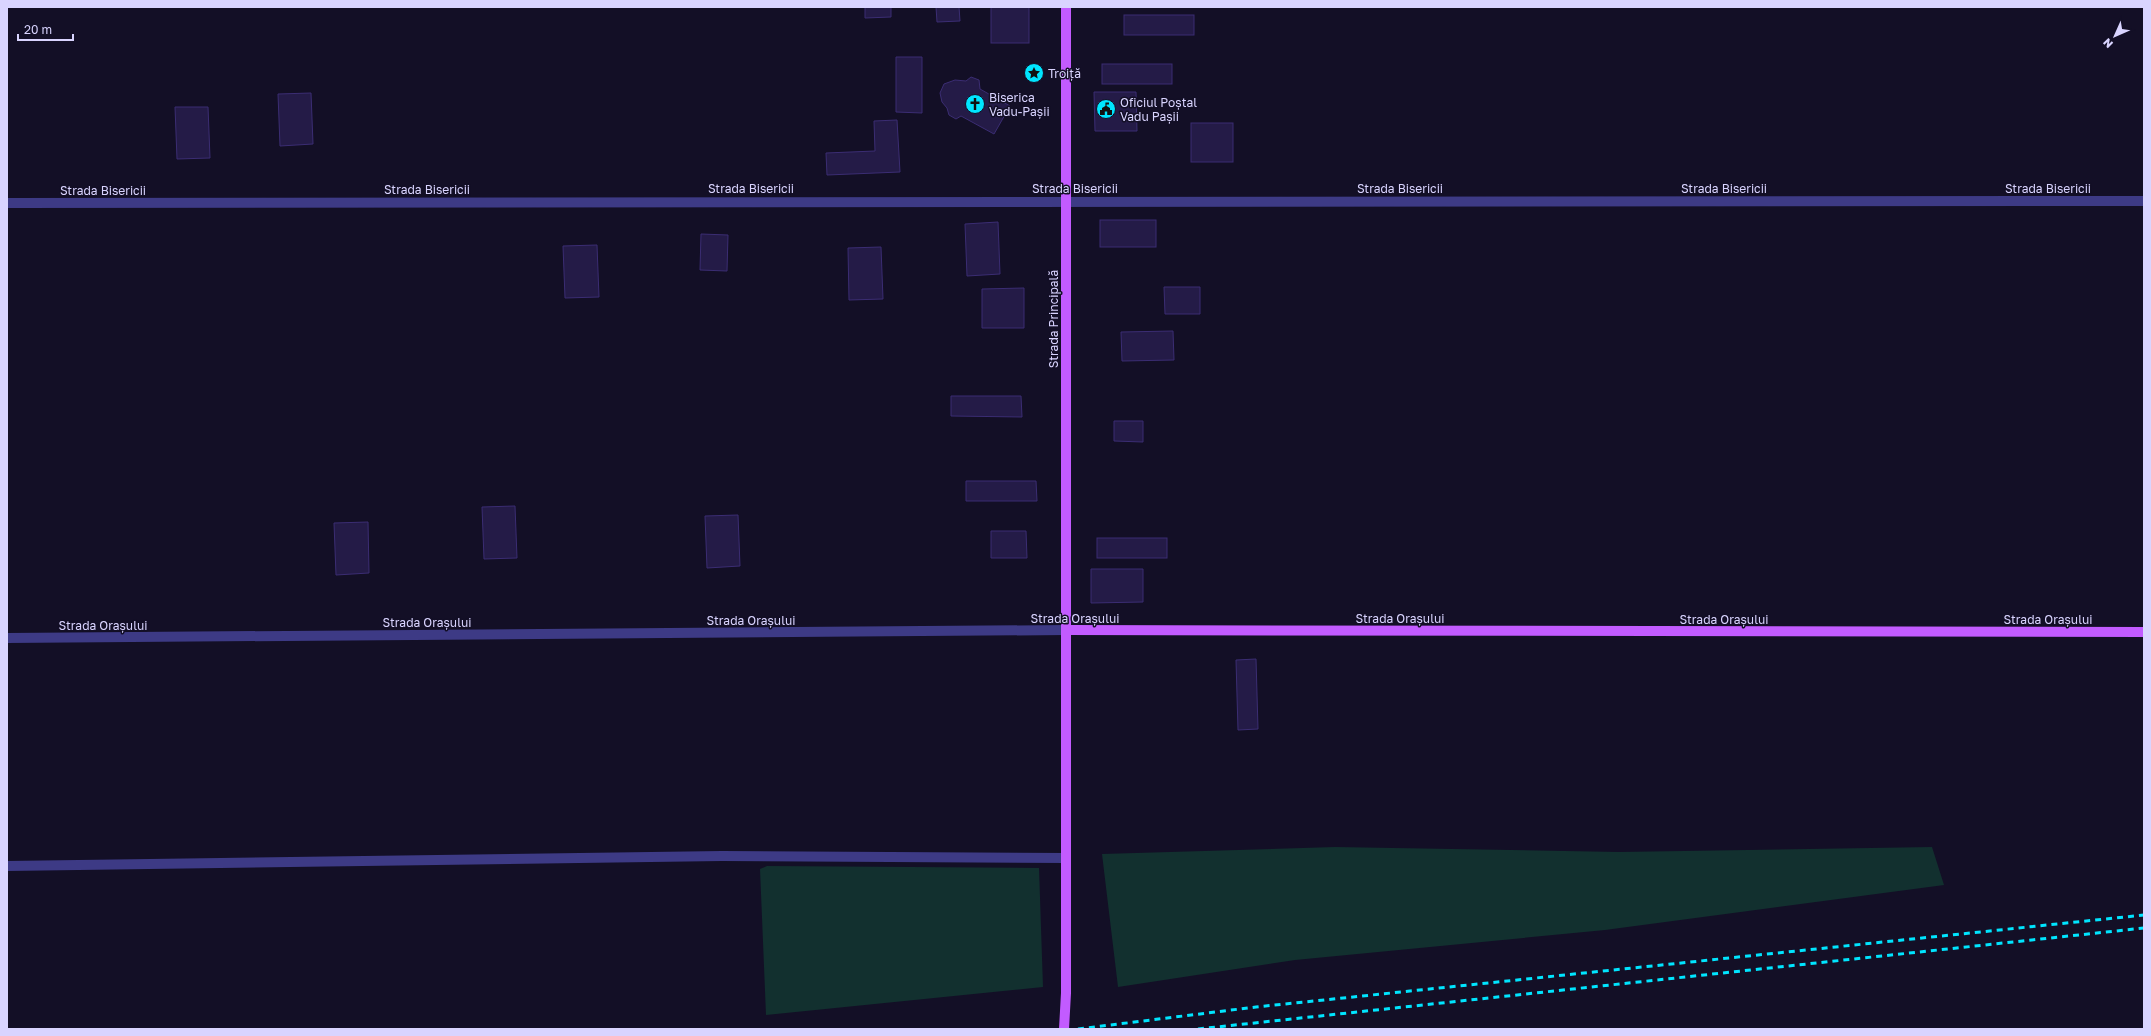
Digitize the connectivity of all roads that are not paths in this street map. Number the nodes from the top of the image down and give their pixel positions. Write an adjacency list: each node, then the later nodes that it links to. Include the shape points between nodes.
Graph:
1 (1066, 7): 2 (main road, Strada Principală)
2 (1066, 201): 3 (street, Strada Bisericii); 4 (street, Strada Bisericii); 5 (main road, Strada Principală)
3 (2144, 201)
4 (7, 203)
5 (1067, 630): 6 (main road, Strada Orașului); 7 (street, Strada Orașului); 8 (main road, Strada Principală)
6 (2144, 632)
7 (7, 638)
8 (1066, 858): 9 (street, via 722,856); 10 (main road, Strada Principală)
9 (7, 866)
10 (1064, 1029)

